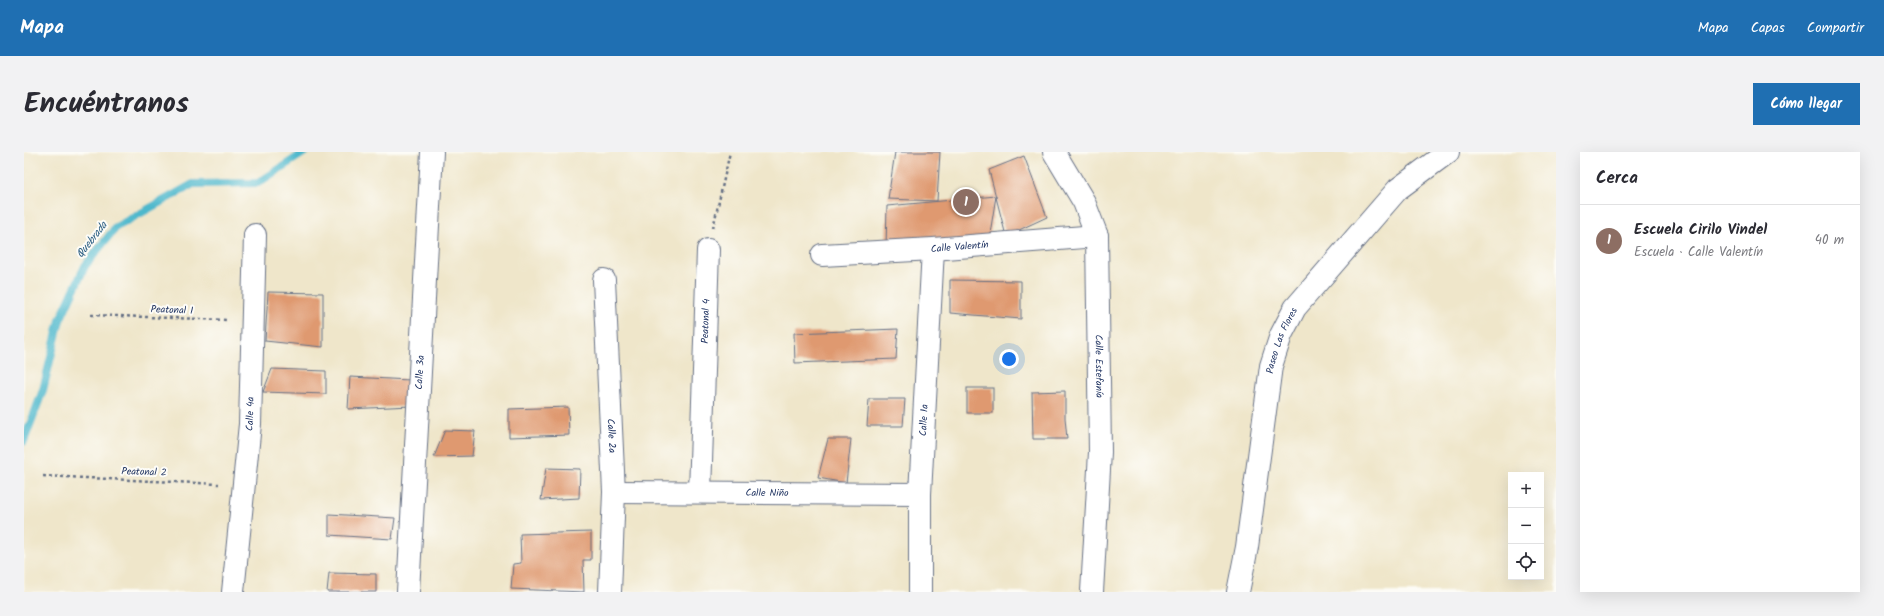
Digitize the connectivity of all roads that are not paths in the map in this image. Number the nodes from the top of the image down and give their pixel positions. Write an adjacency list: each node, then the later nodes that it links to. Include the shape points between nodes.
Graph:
1 (432, 152): 14 (street, Calle 3a)
2 (1054, 152): 5 (street, Calle Estefanía, via 1084,202)
3 (1448, 152): 18 (street, Paseo Las Flores, via 1398,189 1295,308 1281,335 1271,366 1247,547)
4 (255, 235): 13 (street, Calle 4a, via 250,424)
5 (1097, 236): 6 (street, Calle Valentín); 17 (street, Calle Estefanía, via 1100,452)
6 (933, 249): 8 (street, Calle Valentín); 12 (street, Calle 1a)
7 (708, 250): 11 (street, Peatonal 4)
8 (822, 255)
9 (604, 280): 10 (street, Calle 2a)
10 (614, 492): 11 (street, Calle Niño); 15 (street, Calle 2a)
11 (700, 492): 12 (street, Calle Niño)
12 (920, 494): 16 (street, Calle 1a)
13 (233, 592)
14 (408, 592)
15 (610, 592)
16 (920, 592)
17 (1092, 592)
18 (1238, 592)

